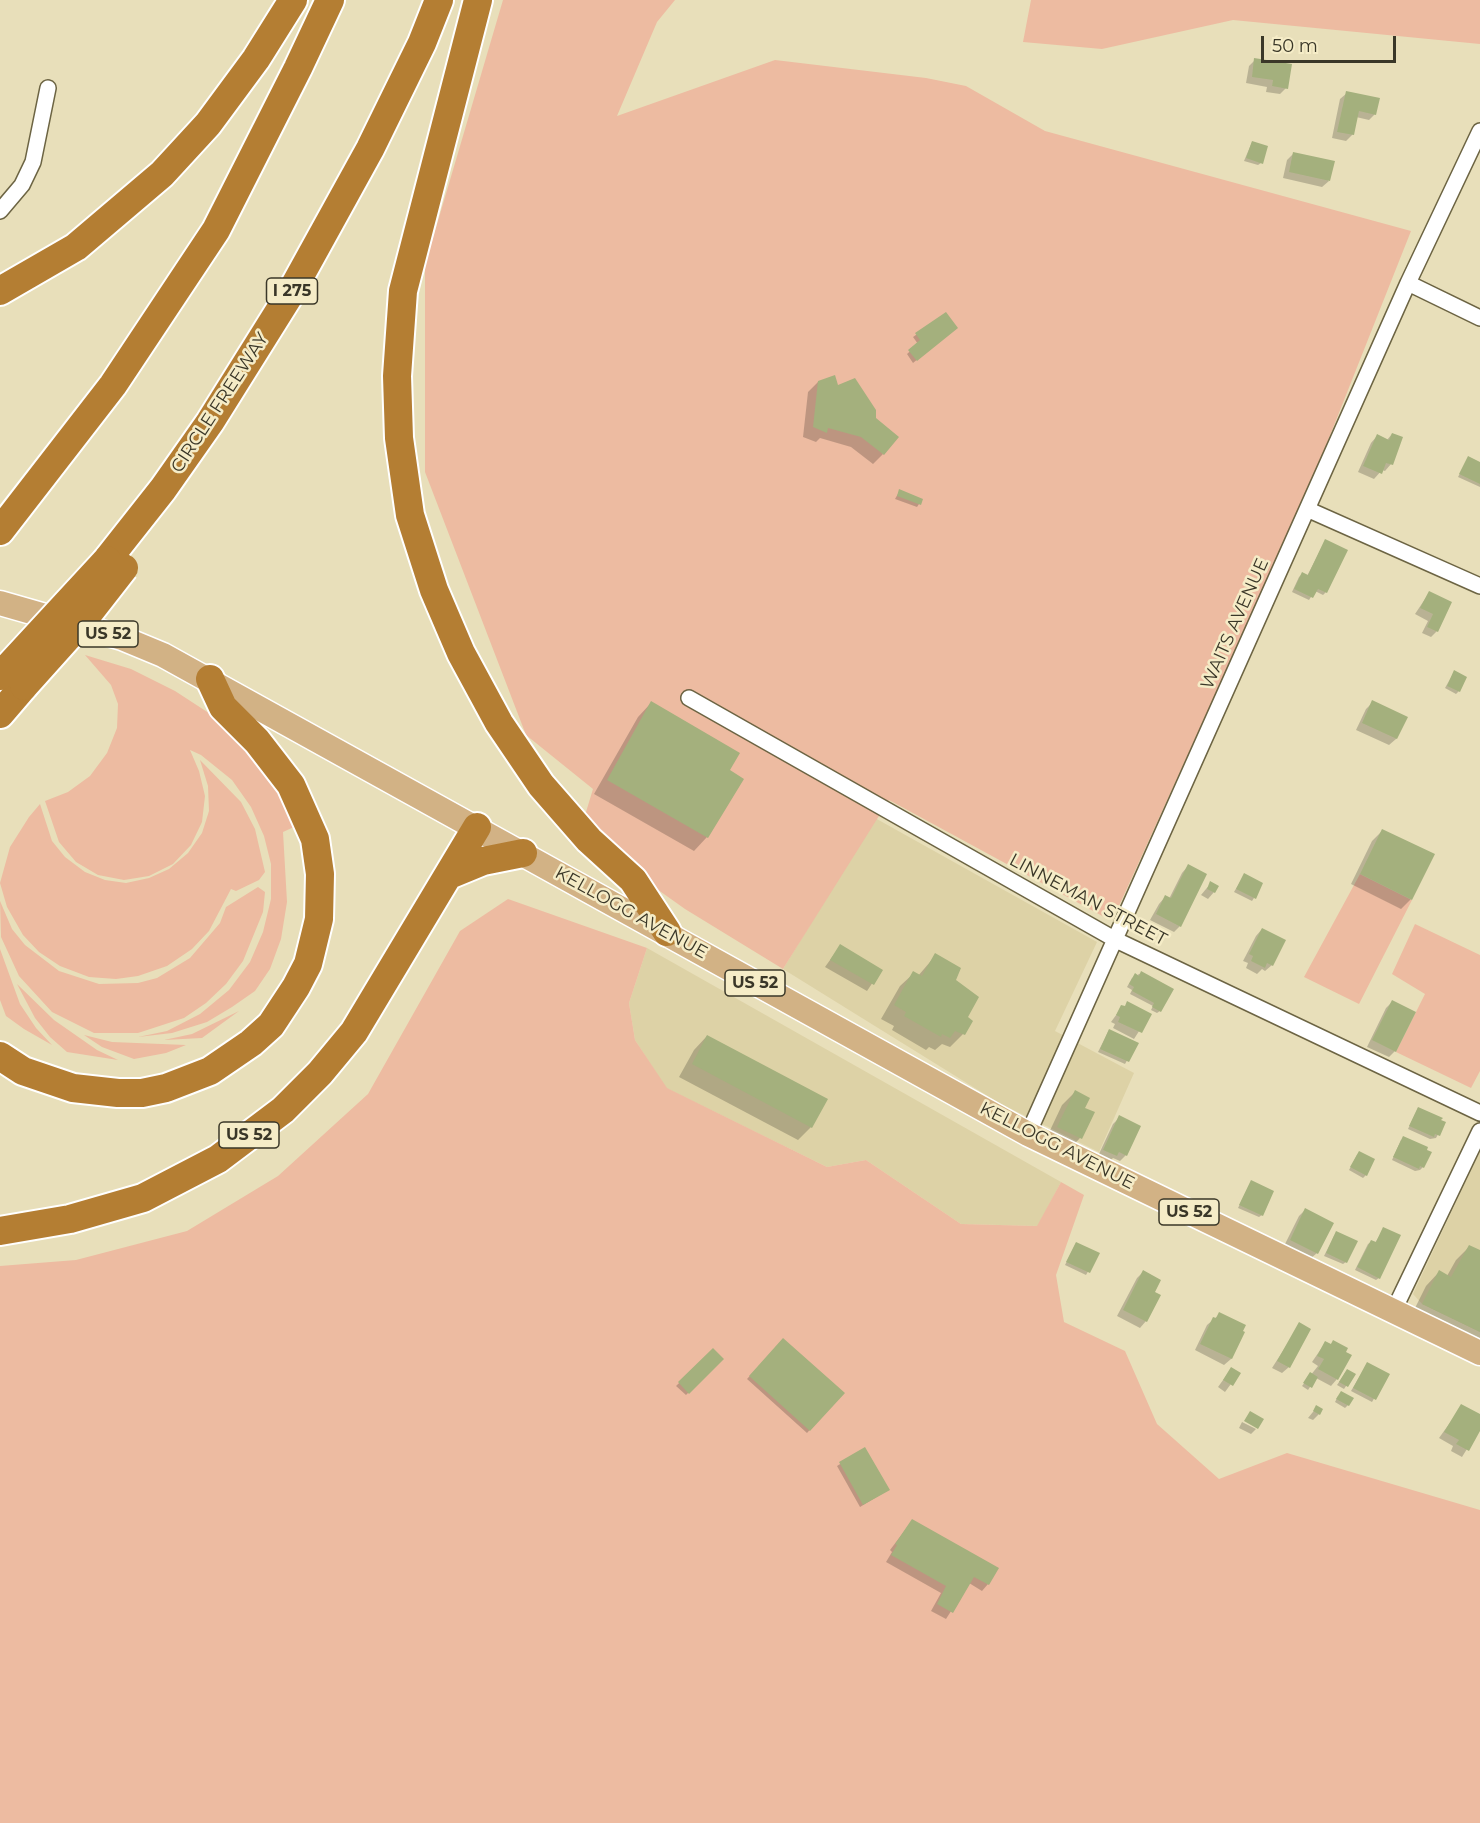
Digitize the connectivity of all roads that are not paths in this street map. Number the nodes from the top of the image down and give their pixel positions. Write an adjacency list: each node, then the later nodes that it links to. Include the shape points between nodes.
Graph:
1 (293, 0): 9 (highway, via 215,114 162,174 76,247)
2 (330, 0): 12 (highway, via 216,230 113,385)
3 (439, 0): 16 (highway, CIRCLE FREEWAY / I 275, bridge, via 370,149 290,294 210,422 115,564)
4 (478, 0): 22 (highway, via 403,291 397,376 399,438 410,516 456,642 500,723 541,786 589,840 633,880)
5 (48, 88): 7 (street, via 36,121 33,162 22,185)
6 (1480, 131): 8 (street, WAITS AVENUE)
7 (0, 211)
8 (1408, 283): 10 (street); 11 (street, WAITS AVENUE)
9 (0, 291)
10 (1480, 318)
11 (1309, 510): 13 (street); 23 (street, WAITS AVENUE)
12 (6, 524)
13 (1480, 586)
14 (0, 603): 15 (main road, KELLOGG AVENUE / US 52, via 122,638)
15 (210, 679): 19 (main road, KELLOGG AVENUE / US 52); 24 (highway, via 223,707 257,741 291,785 315,839 320,874 319,919 308,964 296,987 271,1025 251,1043 210,1071 166,1088 118,1093 72,1088 23,1071)
16 (12, 681): 18 (highway, CIRCLE FREEWAY)
17 (689, 698): 23 (street, LINNEMAN STREET)
18 (0, 714)
19 (477, 827): 20 (main road, KELLOGG AVENUE / US 52); 21 (highway, US 52)
20 (523, 853): 21 (highway, via 483,861); 22 (main road, KELLOGG AVENUE / US 52)
21 (449, 875): 28 (highway, US 52, via 354,1032 283,1110 218,1159 142,1198 70,1219)
22 (666, 932): 27 (main road, KELLOGG AVENUE / US 52)
23 (1116, 940): 25 (street, LINNEMAN STREET); 27 (street, WAITS AVENUE)
24 (0, 1056)
25 (1480, 1113)
26 (1480, 1131): 29 (street)
27 (1028, 1134): 29 (main road, KELLOGG AVENUE / US 52)
28 (0, 1231)
29 (1393, 1312): 30 (main road, KELLOGG AVENUE / US 52)
30 (1480, 1353)

